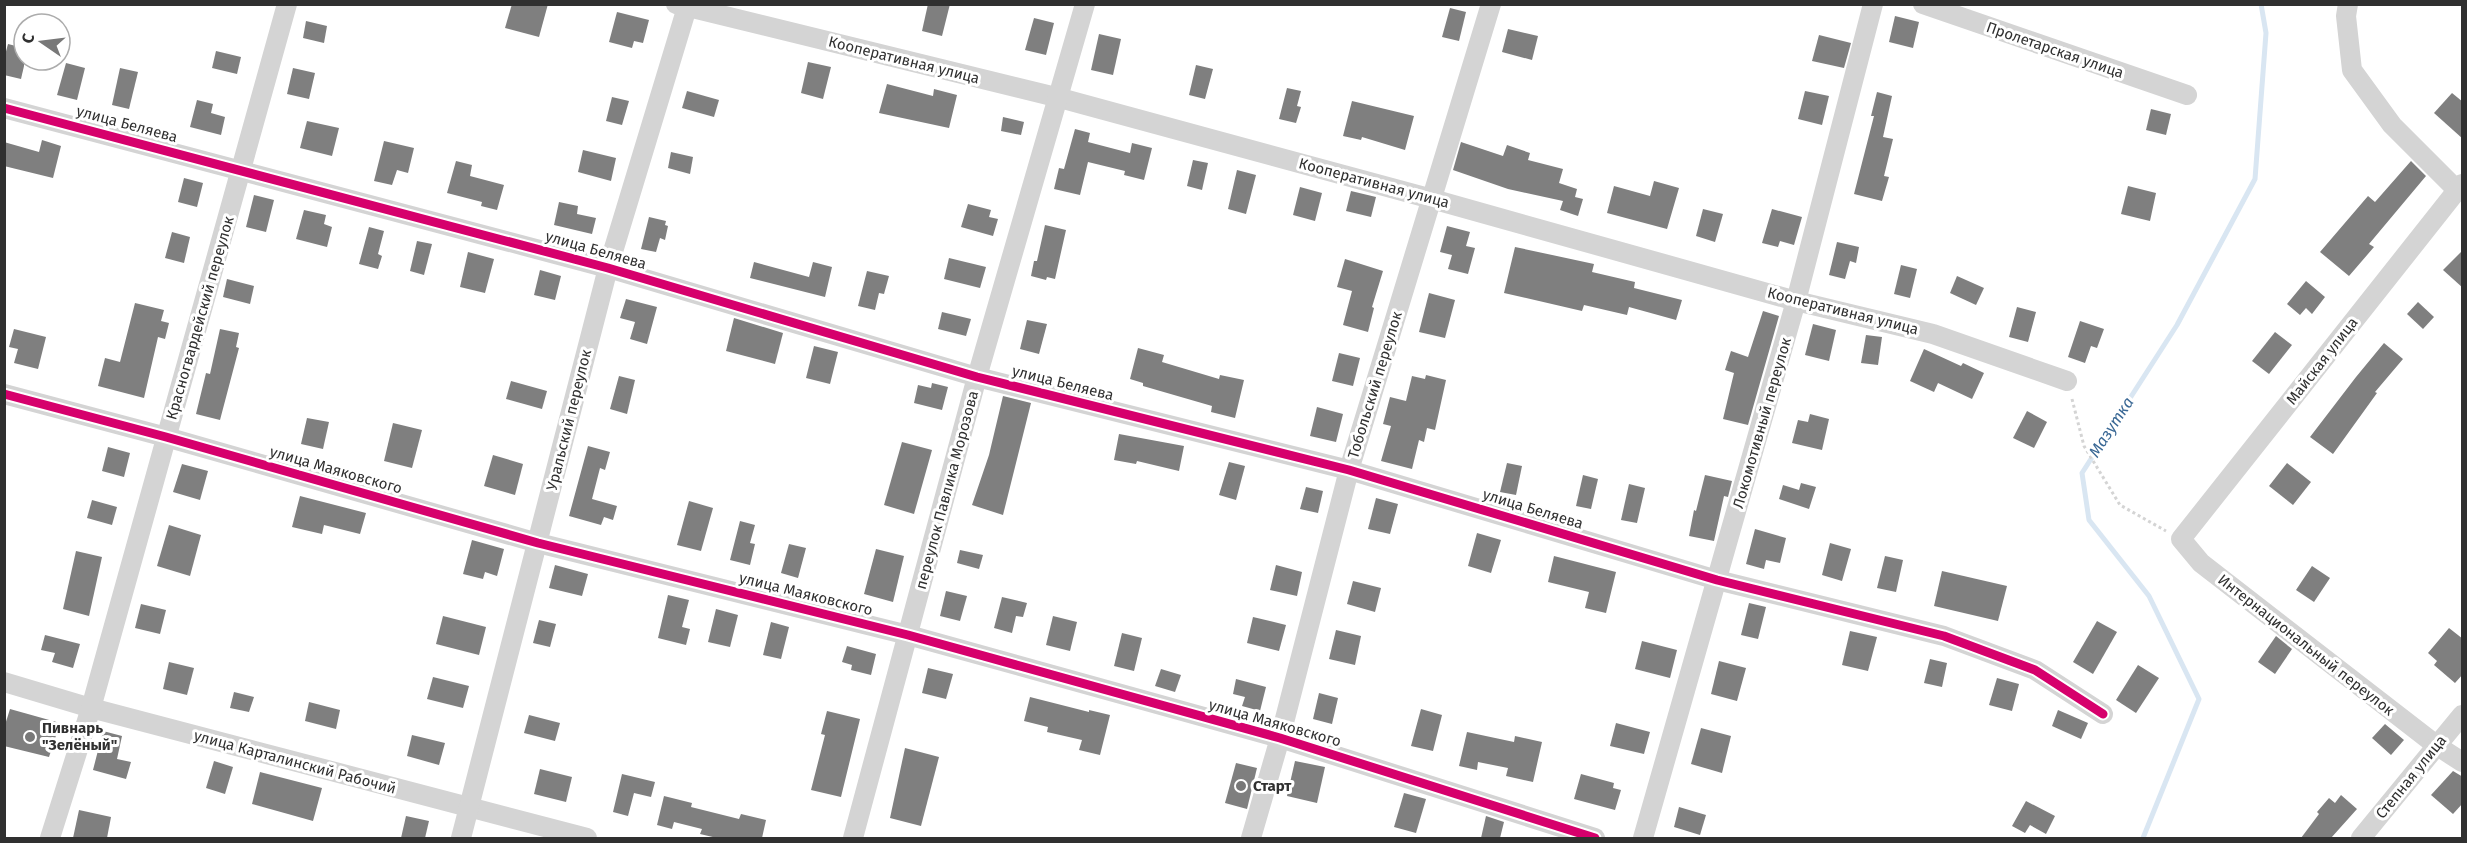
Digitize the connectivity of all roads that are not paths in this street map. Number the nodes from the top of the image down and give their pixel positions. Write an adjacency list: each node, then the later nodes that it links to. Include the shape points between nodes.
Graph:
1 (287, 4): 11 (street, Красногвардейский переулок)
2 (1085, 4): 9 (street, переулок Павлика Морозова)
3 (1491, 4): 13 (street, Тобольский переулок)
4 (1873, 4): 15 (street, Локомотивный переулок)
5 (1923, 4): 8 (street, Пролетарская улица)
6 (2348, 4): 12 (street, via 2352,70 2392,125)
7 (684, 5): 9 (street, Кооперативная улица); 14 (street, Уральский переулок)
8 (2187, 95)
9 (1059, 98): 13 (street, Кооперативная улица); 16 (street, переулок Павлика Морозова)
10 (4, 108): 11 (street, улица Беляева)
11 (242, 170): 14 (street, улица Беляева); 19 (street, Красногвардейский переулок)
12 (2460, 187): 21 (street, Майская улица)
13 (1432, 199): 15 (street, Кооперативная улица); 20 (street, Тобольский переулок)
14 (608, 268): 16 (street, улица Беляева); 22 (street, Уральский переулок)
15 (1796, 300): 17 (street, Кооперативная улица, via 1933,334); 23 (street, Локомотивный переулок)
16 (977, 377): 20 (street, улица Беляева); 24 (street, переулок Павлика Морозова)
17 (2067, 381)
18 (4, 394): 19 (street, улица Маяковского)
19 (166, 437): 22 (street, улица Маяковского); 26 (street, Красногвардейский переулок)
20 (1349, 470): 23 (street, улица Беляева); 29 (street, Тобольский переулок)
21 (2181, 539): 30 (street, Интернациональный переулок, via 2201,563)
22 (538, 543): 24 (street, улица Маяковского); 32 (street, Уральский переулок)
23 (1717, 580): 27 (street, улица Беляева, via 1944,636 2035,670); 39 (street, Локомотивный переулок)
24 (908, 635): 29 (street, улица Маяковского); 36 (street, переулок Павлика Морозова)
25 (4, 682): 26 (street, улица Карталинский Рабочий)
26 (91, 708): 32 (street, улица Карталинский Рабочий); 33 (street, Красногвардейский переулок)
27 (2103, 714)
28 (2463, 715): 30 (street, Степная улица)
29 (1280, 738): 37 (street, Тобольский переулок); 38 (street, улица Маяковского)
30 (2436, 745): 31 (street, Интернациональный переулок); 40 (street, Степная улица)
31 (2463, 762)
32 (470, 807): 34 (street, Уральский переулок); 35 (street, улица Карталинский Рабочий)
33 (50, 838)
34 (461, 838)
35 (587, 838)
36 (853, 838)
37 (1251, 838)
38 (1595, 838)
39 (1643, 838)
40 (2361, 838)

